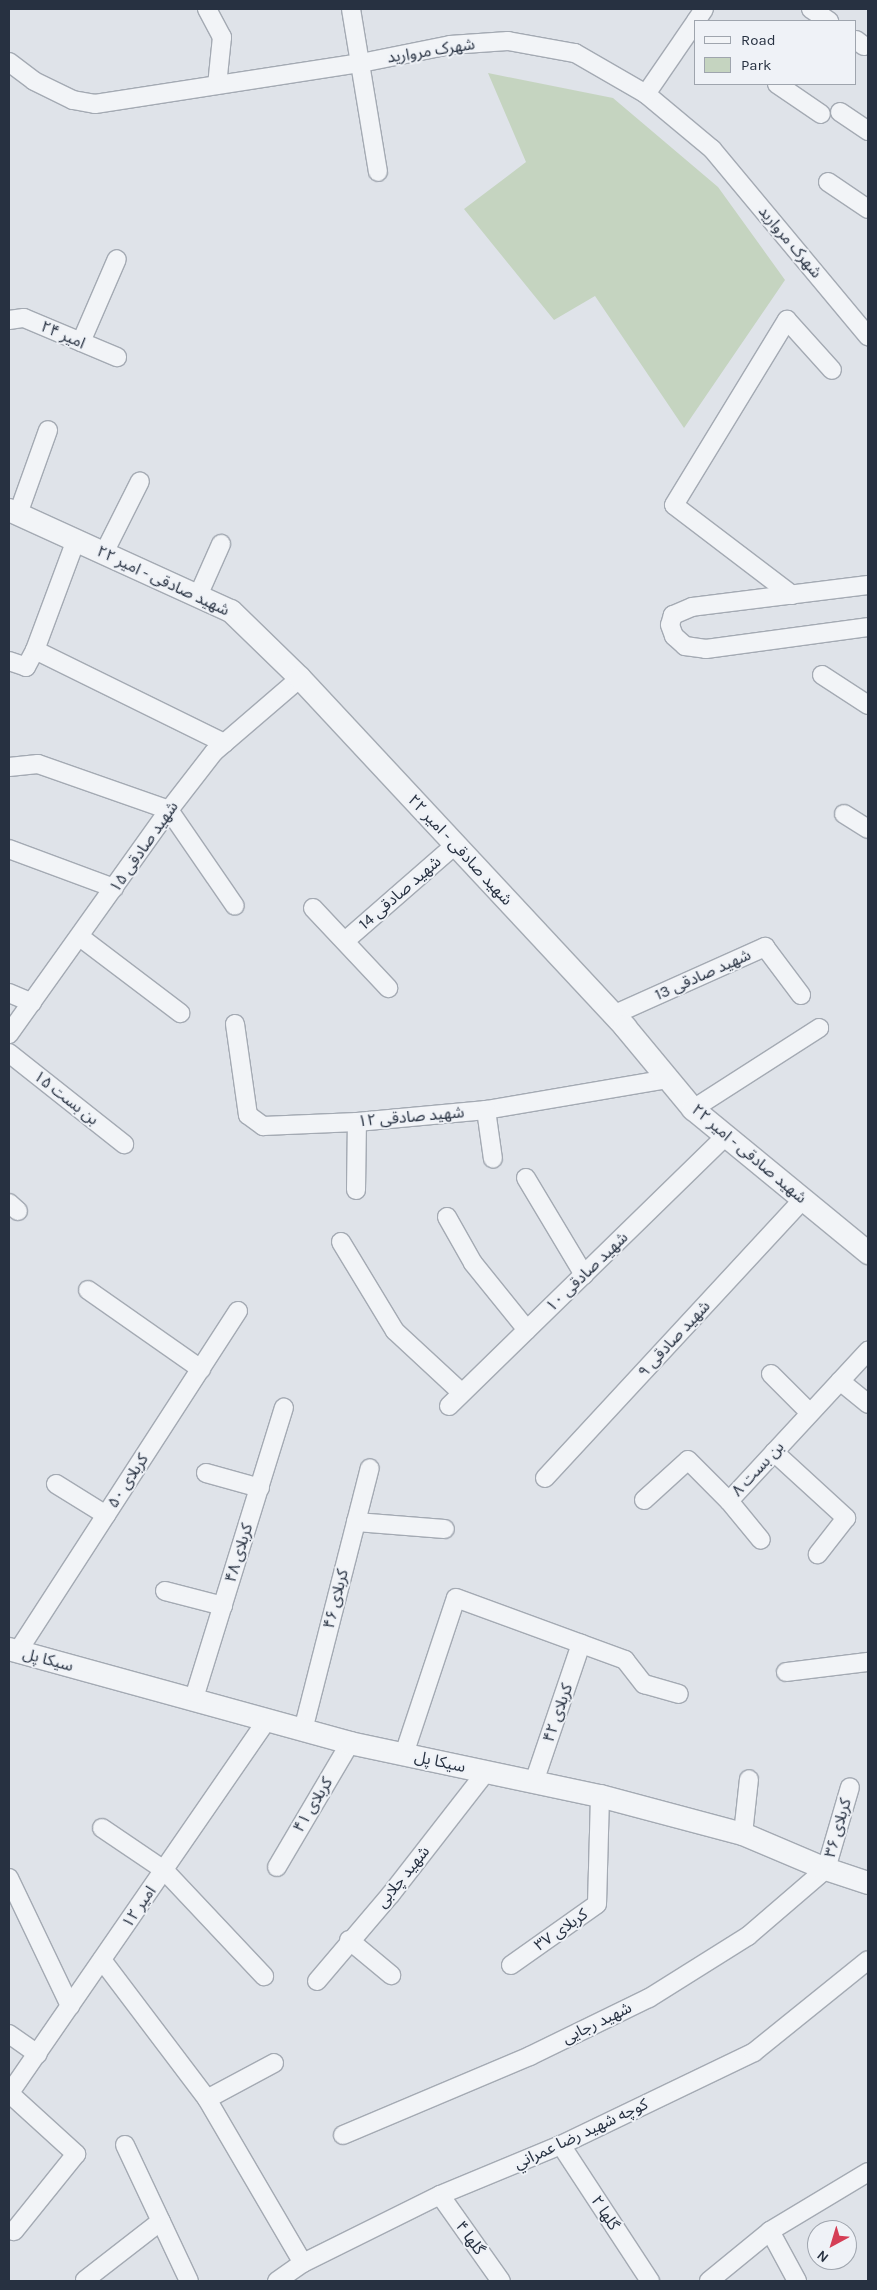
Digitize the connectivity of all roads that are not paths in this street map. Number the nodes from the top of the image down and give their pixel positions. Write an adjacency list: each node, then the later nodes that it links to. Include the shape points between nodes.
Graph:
1 (207, 9): 8 (street, via 222,36)
2 (351, 9): 7 (street)
3 (811, 9): 4 (street)
4 (828, 20)
5 (694, 24): 10 (street)
6 (9, 62): 8 (street, شهرک مروارید, via 34,81 73,100 95,104)
7 (361, 63): 8 (street, شهرک مروارید); 10 (street, شهرک مروارید, via 450,45 508,41 575,53); 14 (street)
8 (217, 84)
9 (778, 85): 12 (street)
10 (646, 94): 19 (street, شهرک مروارید, via 712,149)
11 (840, 112): 13 (street)
12 (821, 114)
13 (868, 131)
14 (378, 172)
15 (828, 182): 16 (street)
16 (868, 209)
17 (116, 259): 20 (street)
18 (9, 320): 20 (street, امیر ۲۴, via 24,318)
19 (868, 336)
20 (81, 342): 21 (street, امیر ۲۴)
21 (117, 357)
22 (832, 370): 30 (street, via 786,320 674,505)
23 (48, 430): 25 (street)
24 (140, 481): 28 (street)
25 (13, 512): 26 (street, شهید صادقی - امیر ۲۲)
26 (76, 540): 28 (street, شهید صادقی - امیر ۲۲); 33 (street)
27 (221, 544): 31 (street)
28 (104, 553): 31 (street, شهید صادقی - امیر ۲۲)
29 (868, 586): 30 (street)
30 (792, 595): 32 (street, via 692,607 673,614 670,625 674,636 685,646 706,649)
31 (198, 596): 36 (street, شهید صادقی - امیر ۲۲, via 231,611)
32 (868, 627)
33 (35, 650): 34 (street, via 26,667); 38 (street)
34 (9, 661)
35 (822, 675): 37 (street)
36 (300, 678): 38 (street, شهید صادقی ۱۵); 43 (street, شهید صادقی - امیر ۲۲)
37 (868, 705)
38 (224, 743): 40 (street, شهید صادقی ۱۵)
39 (9, 767): 40 (street, via 38,764)
40 (169, 810): 45 (street, شهید صادقی ۱۵); 46 (street)
41 (844, 814): 42 (street)
42 (868, 829)
43 (456, 845): 49 (street, شهید صادقی 14); 55 (street, شهید صادقی - امیر ۲۲)
44 (9, 849): 45 (street)
45 (114, 888): 48 (street, شهید صادقی ۱۵)
46 (235, 906)
47 (313, 908): 49 (street)
48 (80, 937): 53 (street, شهید صادقی ۱۵); 54 (street)
49 (345, 941): 50 (street)
50 (388, 988)
51 (9, 993): 53 (street)
52 (801, 995): 55 (street, شهید صادقی 13, via 766,947)
53 (32, 1002): 58 (street, شهید صادقی ۱۵)
54 (180, 1013)
55 (613, 1015): 60 (street, شهید صادقی - امیر ۲۲)
56 (235, 1024): 63 (street, شهید صادقی ۱۲, via 248,1115 255,1121 263,1126)
57 (819, 1028): 61 (street)
58 (9, 1034)
59 (9, 1053): 65 (street, بن بست ۱۵)
60 (668, 1079): 61 (street, شهید صادقی - امیر ۲۲); 62 (street, شهید صادقی ۱۲)
61 (693, 1109): 64 (street, شهید صادقی - امیر ۲۲)
62 (486, 1110): 63 (street, شهید صادقی ۱۲); 66 (street)
63 (357, 1122): 68 (street)
64 (724, 1137): 69 (street, شهید صادقی - امیر ۲۲); 73 (street, شهید صادقی ۱۰)
65 (124, 1144)
66 (493, 1159)
67 (526, 1178): 73 (street)
68 (356, 1190)
69 (803, 1199): 72 (street, شهید صادقی - امیر ۲۲); 89 (street, شهید صادقی ۹)
70 (447, 1217): 76 (street, via 473,1262)
71 (341, 1242): 81 (street, via 395,1331)
72 (868, 1253)
73 (584, 1274): 76 (street, شهید صادقی ۱۰)
74 (88, 1290): 78 (street)
75 (238, 1311): 78 (street, کربلای ۵۰)
76 (527, 1330): 81 (street, شهید صادقی ۱۰)
77 (868, 1351): 80 (street, بن بست ۸)
78 (201, 1369): 94 (street, کربلای ۵۰)
79 (771, 1374): 85 (street)
80 (840, 1381): 82 (street); 85 (street, بن بست ۸)
81 (462, 1393): 83 (street, شهید صادقی ۱۰)
82 (868, 1404)
83 (449, 1406)
84 (284, 1408): 91 (street, کربلای ۴۸)
85 (810, 1413): 86 (street, بن بست ۸)
86 (774, 1452): 93 (street, بن بست ۸); 98 (street, via 846,1518)
87 (370, 1468): 95 (street, کربلای ۴۶)
88 (206, 1473): 91 (street)
89 (544, 1478)
90 (56, 1484): 94 (street)
91 (260, 1488): 100 (street, کربلای ۴۸)
92 (644, 1500): 93 (street, بن بست ۸, via 688,1460)
93 (728, 1501): 97 (street)
94 (106, 1515): 102 (street, کربلای ۵۰)
95 (356, 1522): 96 (street); 108 (street, کربلای ۴۶)
96 (445, 1529)
97 (761, 1540)
98 (818, 1554)
99 (165, 1591): 100 (street)
100 (223, 1606): 106 (street, کربلای ۴۸)
101 (581, 1644): 105 (street, via 625,1660 644,1684); 110 (street, via 456,1598); 113 (street, کربلای ۴۲)
102 (13, 1650): 106 (street, سیکا پل)
103 (868, 1662): 104 (street)
104 (786, 1672)
105 (679, 1694)
106 (194, 1698): 107 (street, سیکا پل)
107 (268, 1720): 108 (street, سیکا پل); 120 (street, امير ۱۲)
108 (303, 1730): 109 (street, سیکا پل)
109 (350, 1742): 110 (street, سیکا پل); 118 (street, کربلای ۴۱)
110 (404, 1754): 111 (street, سیکا پل)
111 (486, 1772): 113 (street, سیکا پل); 123 (street, شهید چلابی, via 391,1894)
112 (749, 1779): 117 (street)
113 (534, 1782): 115 (street, سیکا پل)
114 (850, 1787): 119 (street, کربلای ۳۶)
115 (600, 1796): 117 (street, سیکا پل); 126 (street, کربلای ۳۷, via 597,1904)
116 (102, 1828): 120 (street)
117 (743, 1834): 119 (street, سیکا پل)
118 (277, 1867)
119 (826, 1869): 122 (street, سیکا پل); 136 (street, شهید رجایی, via 748,1936 649,1998 530,2056)
120 (164, 1870): 124 (street, امير ۱۲); 128 (street)
121 (9, 1878): 130 (street)
122 (868, 1883)
123 (349, 1940): 127 (street); 129 (street, شهید چلابی)
124 (102, 1960): 130 (street, امير ۱۲); 135 (street)
125 (868, 1960): 138 (street, كوچه شهيد رضا عمراني, via 754,2052)
126 (511, 1965)
127 (391, 1975)
128 (264, 1976)
129 (317, 1981)
130 (70, 2006): 132 (street, امير ۱۲)
131 (9, 2034): 132 (street)
132 (38, 2054): 134 (street, امير ۱۲)
133 (274, 2063): 135 (street)
134 (9, 2094): 142 (street, via 76,2154)
135 (208, 2099): 144 (street)
136 (343, 2136)
137 (126, 2145): 141 (street)
138 (561, 2145): 140 (street, كوچه شهيد رضا عمراني); 149 (street, گلها ۲)
139 (868, 2172): 143 (street)
140 (440, 2195): 144 (street, كوچه شهيد رضا عمراني); 148 (street, گلها ۴)
141 (160, 2221): 145 (street); 146 (street)
142 (14, 2231)
143 (770, 2231): 150 (street); 151 (street)
144 (303, 2263): 147 (street, كوچه شهيد رضا عمراني)
145 (85, 2280)
146 (190, 2281)
147 (277, 2281)
148 (501, 2281)
149 (650, 2281)
150 (709, 2281)
151 (797, 2281)

